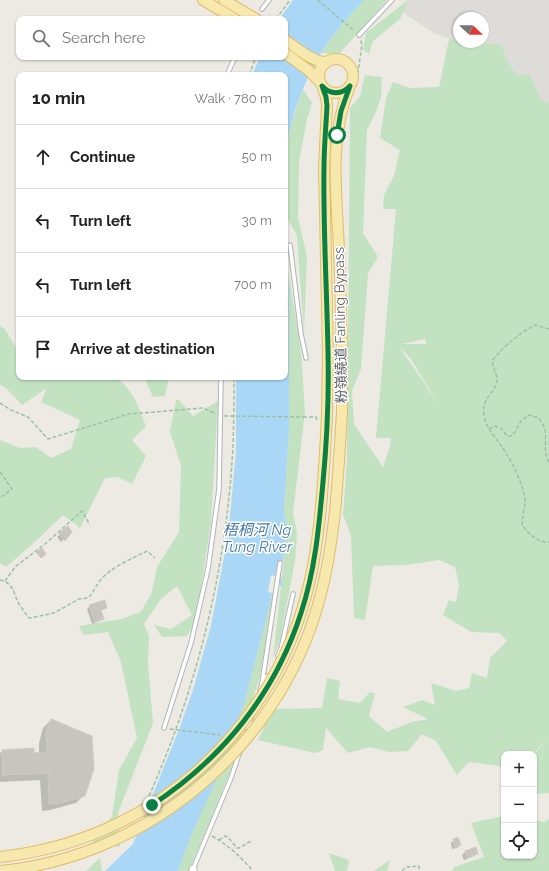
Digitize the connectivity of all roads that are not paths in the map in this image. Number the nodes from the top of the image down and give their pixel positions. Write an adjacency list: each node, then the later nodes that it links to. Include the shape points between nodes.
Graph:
1 (203, 0): 6 (main road)
2 (224, 0): 7 (main road)
3 (269, 0): 5 (lane)
4 (392, 0): 8 (lane)
5 (262, 9)
6 (230, 16)
7 (251, 16)
8 (358, 34)
9 (288, 42): 12 (main road, via 308,56)
10 (288, 55): 14 (main road, via 313,74)
11 (234, 60): 13 (lane)
12 (323, 62): 14 (main road, via 320,72); 15 (main road, via 337,60 348,65 352,75)
13 (228, 72)
14 (322, 85): 15 (main road, via 329,92 337,93); 23 (main road, 粉嶺繞道 Fanling Bypass, bridge, via 327,106 324,167 328,354 325,454 314,564 301,615 286,652 263,694 238,729 200,770 168,795 134,816 94,835 49,849)
15 (350, 86): 25 (main road, 粉嶺繞道 Fanling Bypass, bridge, via 338,122 336,167 343,353 338,468 331,542 324,582 297,661 277,698 248,738 222,766 175,806 138,829 83,853 40,865)
16 (290, 245): 17 (lane)
17 (306, 358)
18 (221, 380): 22 (lane, via 219,489 208,569 191,643)
19 (280, 562): 21 (lane)
20 (293, 594): 21 (lane, via 281,649)
21 (262, 684): 24 (lane, via 231,778)
22 (164, 728)
23 (0, 858)
24 (193, 870)
25 (1, 871)

